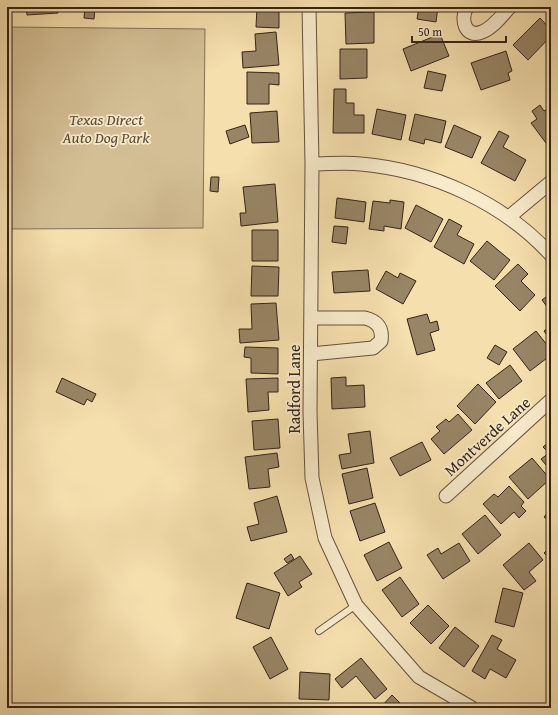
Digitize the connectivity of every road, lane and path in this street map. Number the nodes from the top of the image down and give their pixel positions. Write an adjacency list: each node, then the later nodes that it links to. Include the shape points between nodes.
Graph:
1 (309, 7): 4 (street, Radford Lane)
2 (467, 7): 3 (street, via 463,13 463,22 468,30 475,34 490,28)
3 (510, 7)
4 (312, 164): 6 (street, via 361,164 423,176 455,188); 8 (street, Radford Lane)
5 (551, 182): 6 (street)
6 (508, 217): 7 (street)
7 (551, 255)
8 (311, 318): 9 (street, Radford Lane); 9 (street, via 365,318 379,325 382,334 381,341 372,348)
9 (311, 354): 12 (street, Radford Lane, via 312,478 325,538)
10 (551, 400): 11 (street, Montverde Lane)
11 (446, 496)
12 (356, 605): 13 (lane); 14 (street, Radford Lane, via 418,677)
13 (320, 631)
14 (472, 708)

